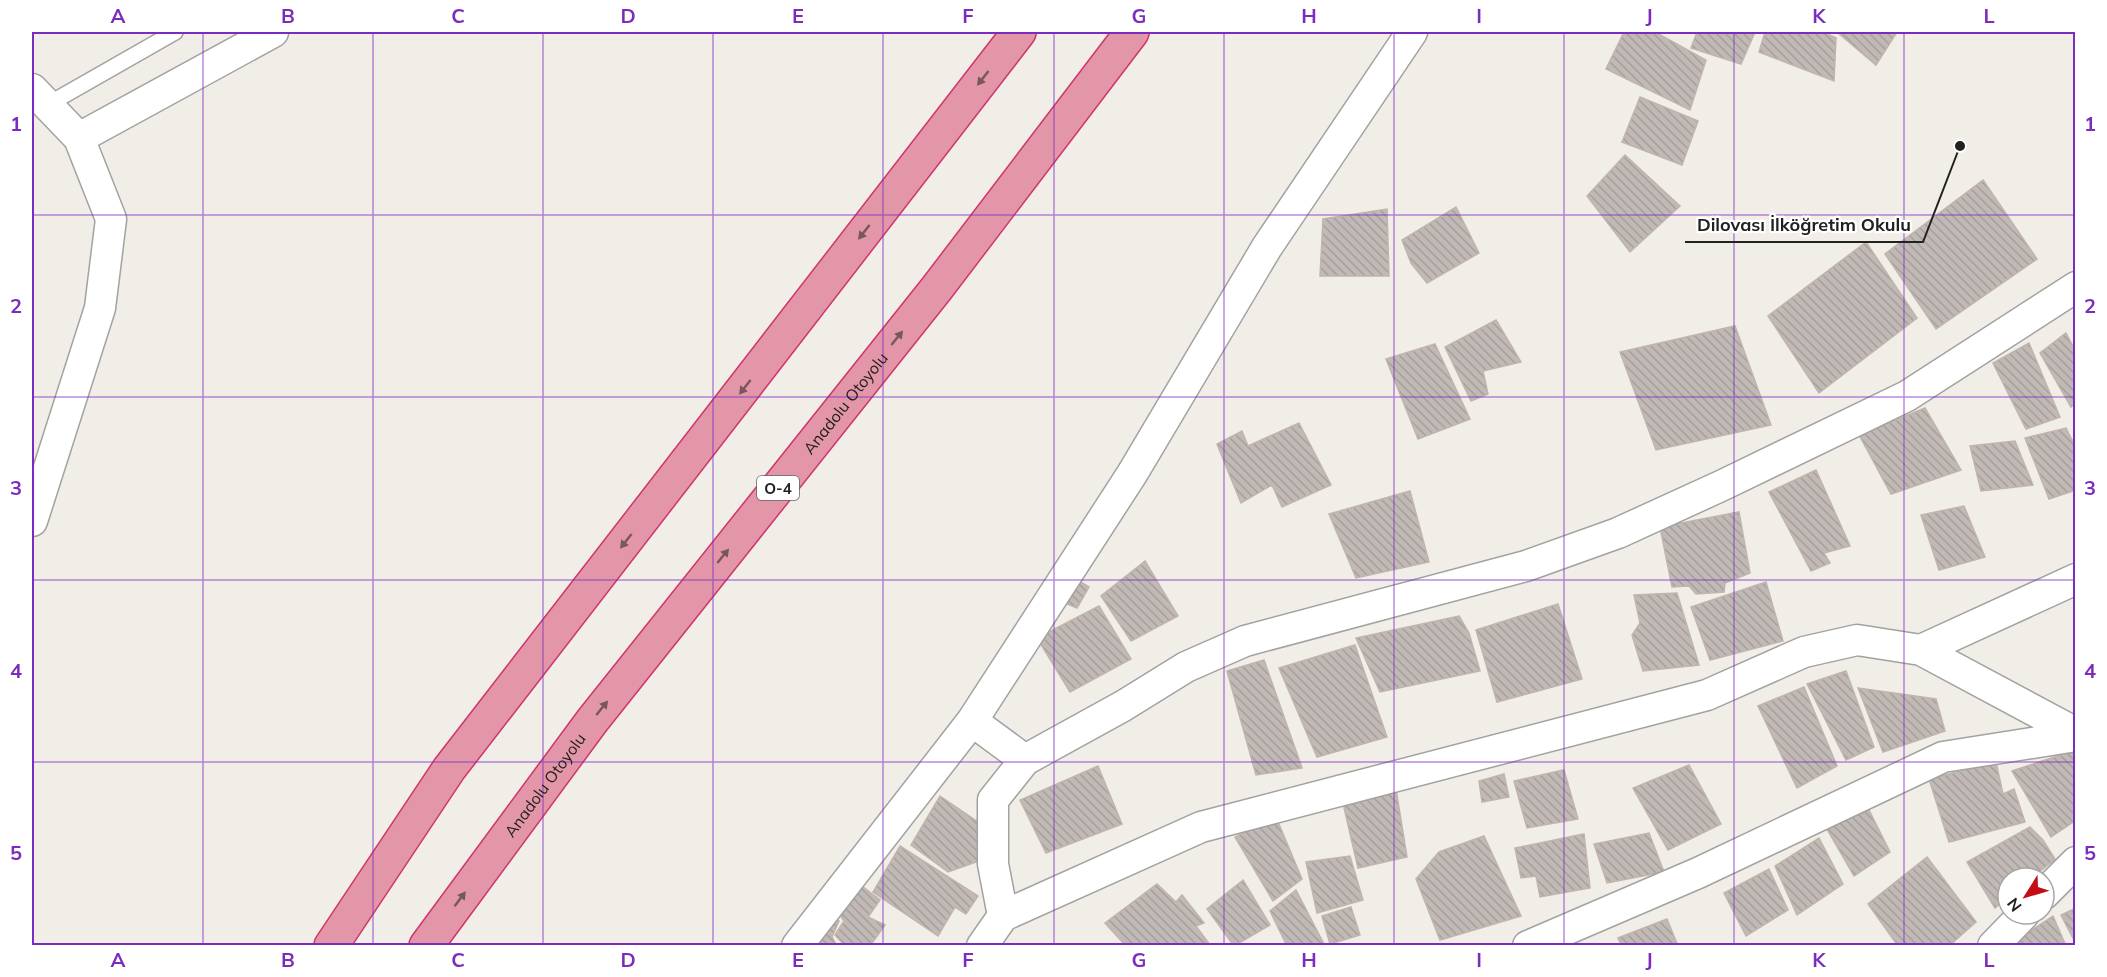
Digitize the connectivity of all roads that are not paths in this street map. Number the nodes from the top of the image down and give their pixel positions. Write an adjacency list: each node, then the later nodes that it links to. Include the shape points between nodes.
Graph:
1 (175, 32): 6 (lane)
2 (273, 32): 7 (street)
3 (1019, 32): 19 (highway, one-way to 19, via 449,769)
4 (1132, 32): 20 (highway, Anadolu Otoyolu / O-4, one-way to 4, via 592,721 937,288)
5 (1412, 32): 12 (street, via 1267,247 1132,474)
6 (39, 97): 7 (street)
7 (79, 138): 9 (street, via 111,219 100,308)
8 (2076, 287): 14 (street, via 1907,396 1618,533 1526,566 1245,641 1186,667)
9 (32, 522)
10 (2076, 579): 11 (street)
11 (1921, 650): 13 (street); 17 (street, via 1857,640 1804,652 1707,695 1201,827)
12 (972, 721): 14 (street); 21 (street)
13 (2076, 735): 23 (street, via 1943,757 1698,873)
14 (1025, 760): 17 (street, via 993,800 993,864)
15 (2076, 862): 16 (street)
16 (2056, 882)
17 (1003, 916): 22 (street)
18 (2012, 926): 24 (street)
19 (331, 945)
20 (426, 945)
21 (797, 945)
22 (982, 945)
23 (1528, 945)
24 (1993, 945)

